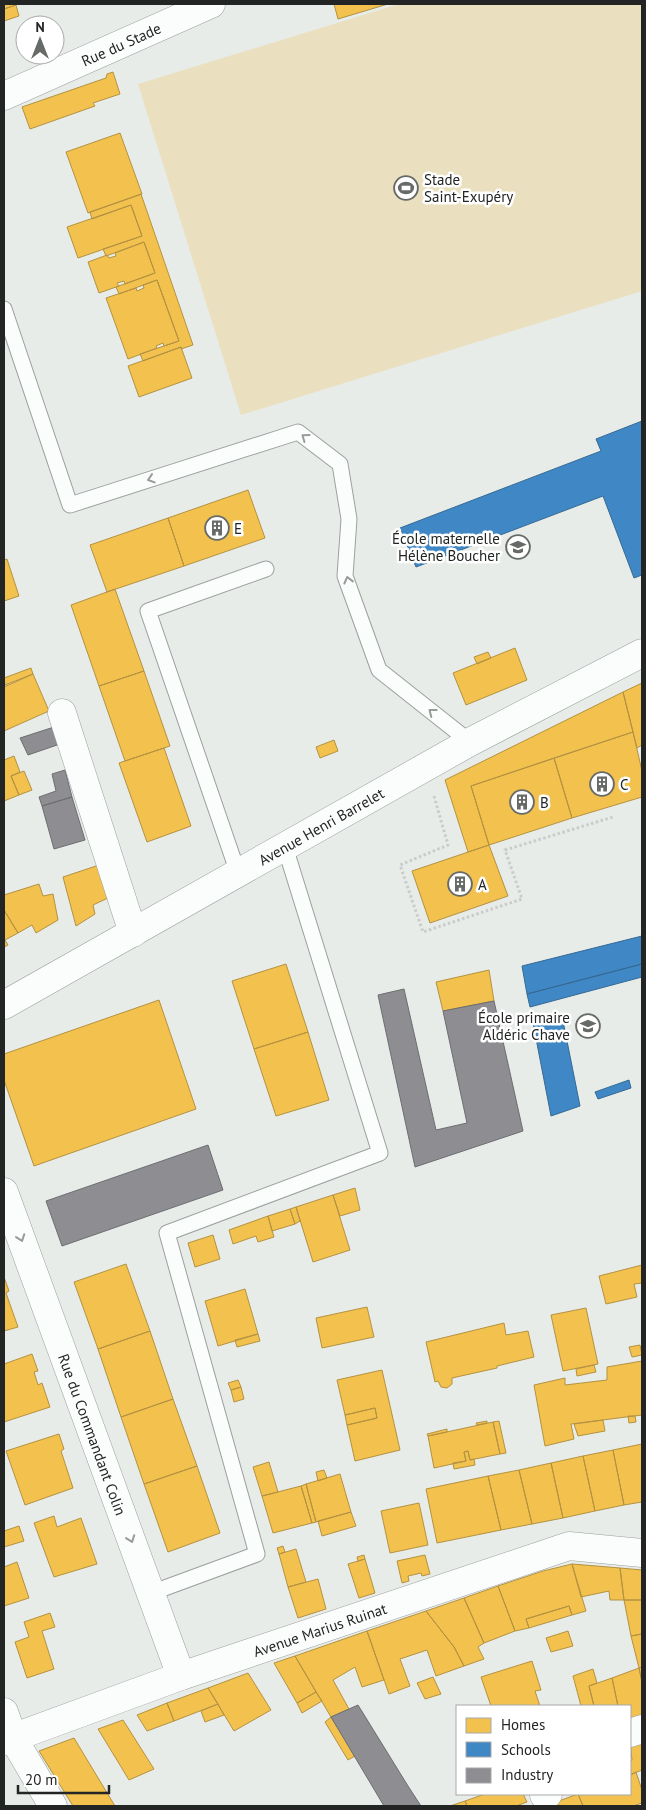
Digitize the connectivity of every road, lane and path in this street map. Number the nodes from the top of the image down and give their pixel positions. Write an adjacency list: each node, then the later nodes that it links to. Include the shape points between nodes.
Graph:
1 (211, 4): 2 (street, Rue du Stade)
2 (4, 96)
3 (4, 309): 7 (lane, one-way to 3, via 379,670 345,576 349,519 340,464 298,432 70,505)
4 (266, 569): 11 (lane, via 148,611)
5 (642, 653): 7 (street, Avenue Henri Barrelet)
6 (62, 713): 12 (street)
7 (470, 742): 8 (street, Avenue Henri Barrelet)
8 (426, 767): 9 (path, via 448,844 400,865 423,932 522,899 505,850); 10 (street, Avenue Henri Barrelet)
9 (613, 817)
10 (285, 847): 11 (street, Avenue Henri Barrelet); 16 (lane, via 380,1153 167,1233 257,1554)
11 (238, 873): 12 (street, Avenue Henri Barrelet)
12 (133, 933): 13 (street, Avenue Henri Barrelet)
13 (4, 1005)
14 (4, 1192): 16 (street, Rue du Commandant Colin, one-way to 16)
15 (642, 1553): 17 (street, Avenue Marius Ruinat, via 569,1546)
16 (151, 1593): 17 (street, Rue du Commandant Colin)
17 (181, 1676): 19 (street, Avenue Marius Ruinat)
18 (4, 1712): 19 (street)
19 (8, 1740): 20 (street)
20 (53, 1806)

